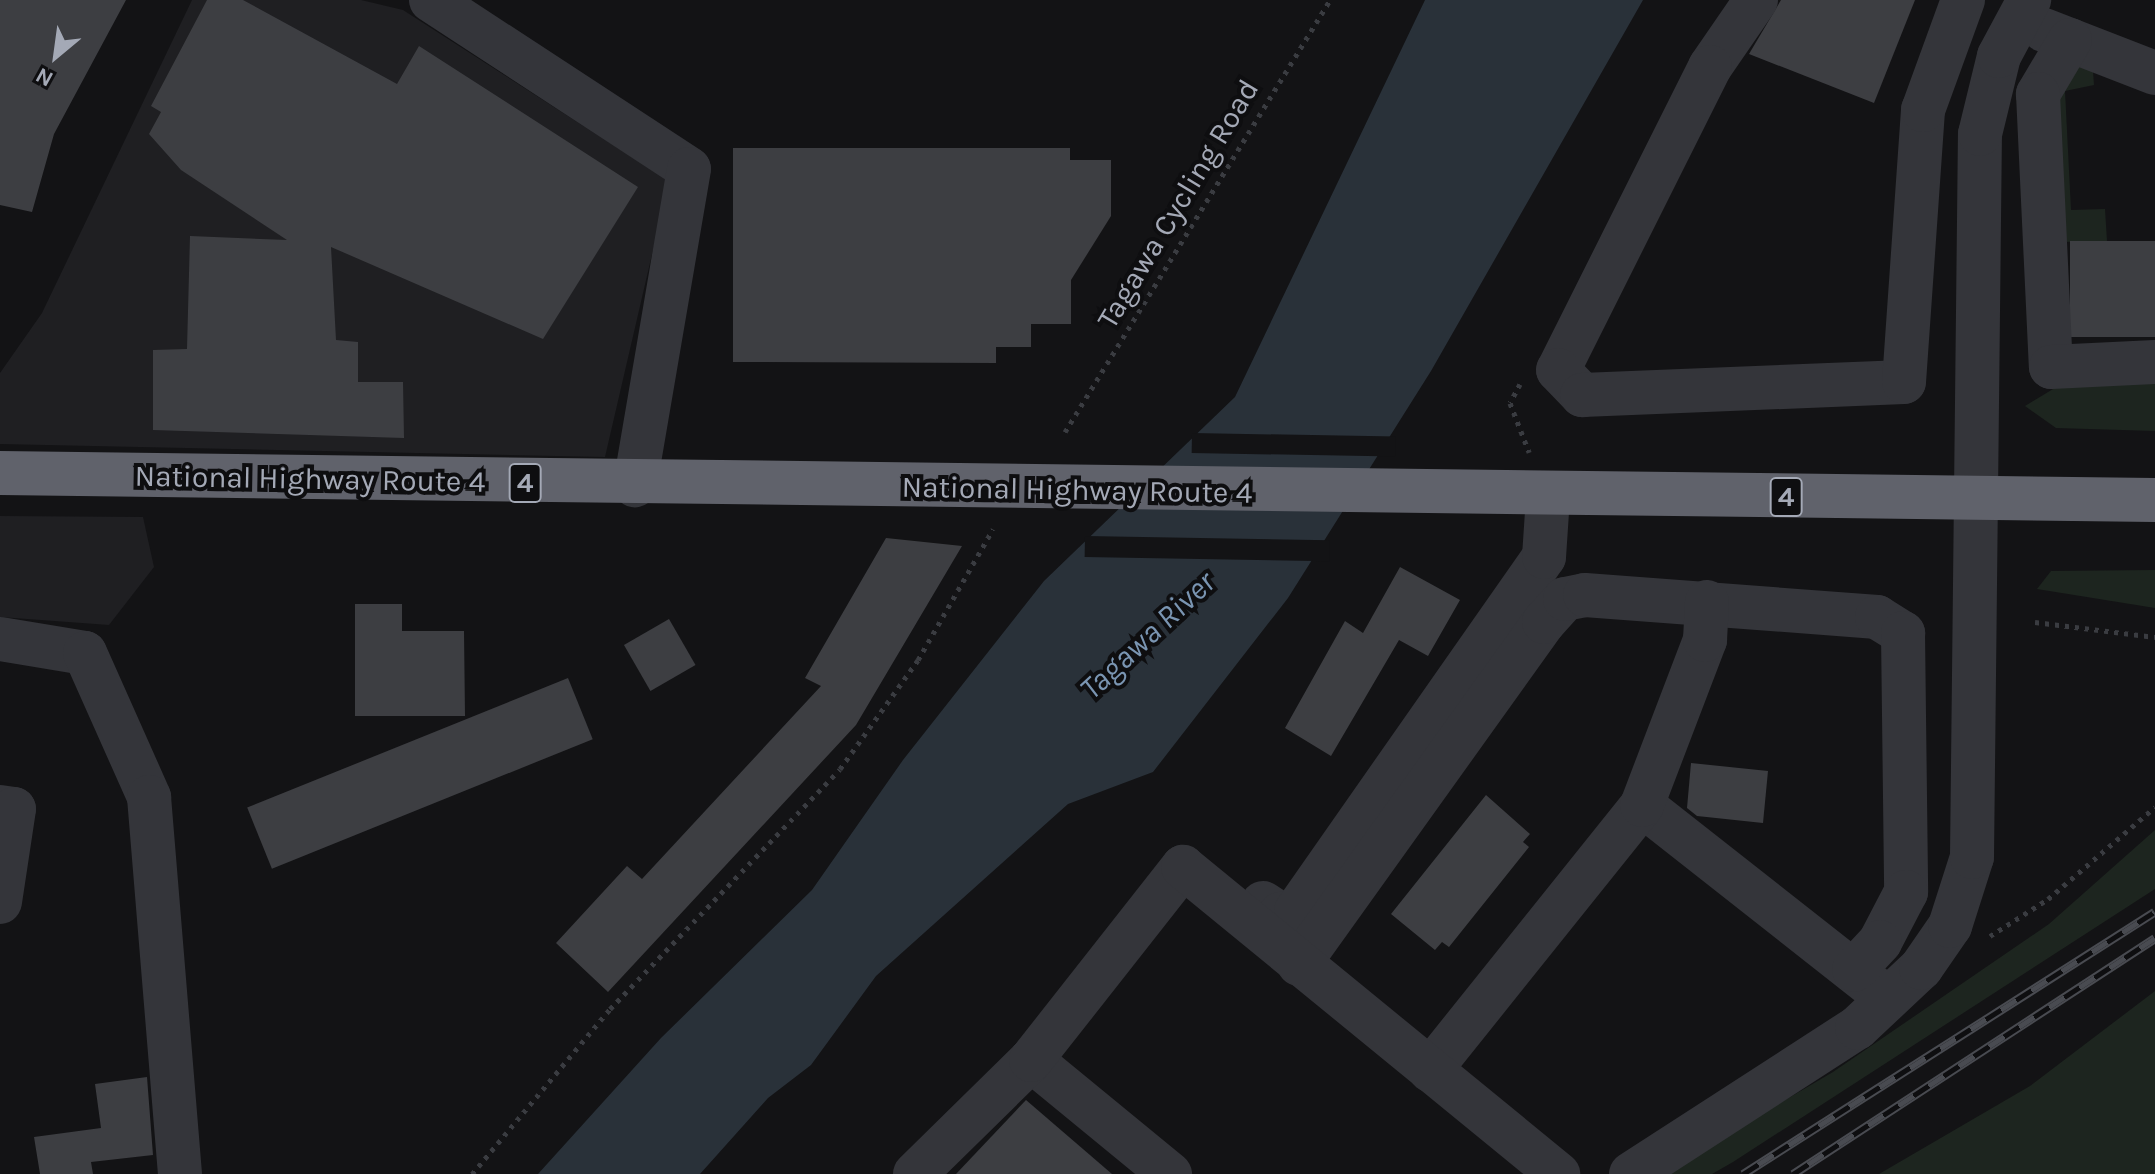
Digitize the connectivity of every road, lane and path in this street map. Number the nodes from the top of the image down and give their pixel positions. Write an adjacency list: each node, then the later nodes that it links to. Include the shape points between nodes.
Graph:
1 (431, 0): 13 (street, via 689,169)
2 (1330, 0): 10 (path, Tagawa Cycling Road)
3 (1756, 0): 4 (street, via 1710,67 1558,370 1582,395 1904,382 1923,110)
4 (1965, 0): 5 (street)
5 (2022, 9): 6 (street); 14 (street, via 1980,134)
6 (2070, 40): 7 (street); 8 (street, via 2038,94 2051,367)
7 (2155, 73)
8 (2155, 362)
9 (1510, 403): 12 (path)
10 (1065, 432)
11 (0, 473): 13 (highway, National Highway Route 4 / 4)
12 (1539, 477): 13 (highway, National Highway Route 4 / 4, via 1417,495); 14 (highway, National Highway Route 4 / 4); 21 (street, via 1544,557)
13 (635, 485)
14 (1973, 499): 15 (highway, National Highway Route 4 / 4); 30 (street, via 1972,857 1950,926)
15 (2155, 500)
16 (993, 529): 34 (path, via 918,660 840,769 610,1009)
17 (1707, 602): 21 (street, via 1565,599); 22 (street, via 1705,640); 29 (street, via 1877,617 1903,633 1906,892 1880,942)
18 (2035, 622): 19 (path)
19 (2155, 637)
20 (0, 639): 33 (street, via 85,653 149,797)
21 (1489, 668): 26 (street, via 1296,911 1280,914); 28 (street)
22 (1642, 805): 29 (street); 32 (street)
23 (0, 807): 25 (street, via 14,809)
24 (2155, 807): 27 (path, via 2048,899)
25 (0, 902)
26 (1263, 903)
27 (1976, 946)
28 (1299, 964): 31 (street, via 1183,867); 32 (street)
29 (1854, 970): 30 (street)
30 (1888, 1000): 38 (street, via 1829,1048)
31 (1031, 1060): 35 (street); 36 (street)
32 (1430, 1070): 37 (street)
33 (180, 1174)
34 (472, 1174)
35 (915, 1174)
36 (1170, 1174)
37 (1558, 1174)
38 (1631, 1174)

